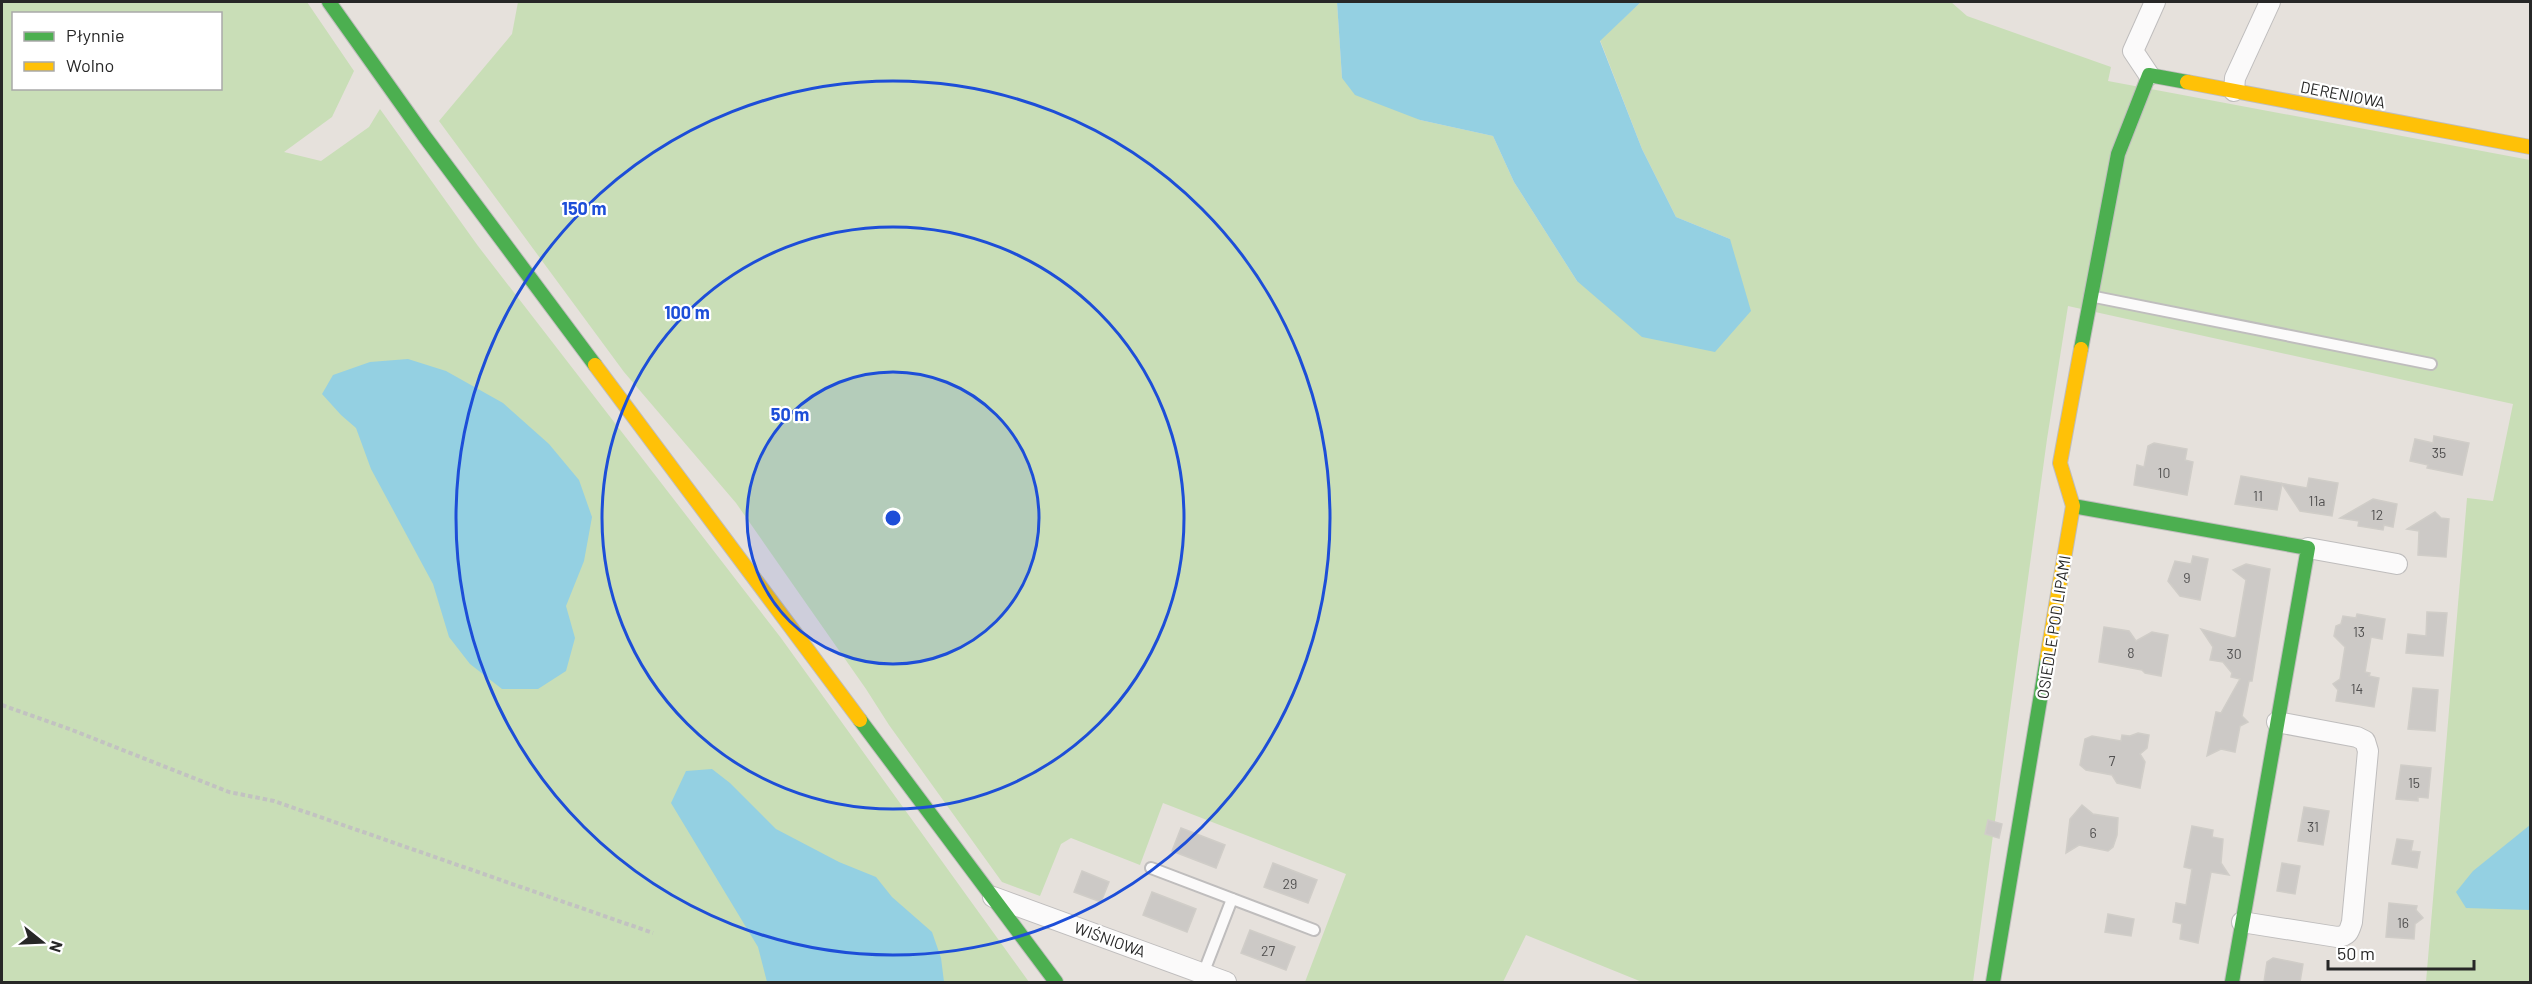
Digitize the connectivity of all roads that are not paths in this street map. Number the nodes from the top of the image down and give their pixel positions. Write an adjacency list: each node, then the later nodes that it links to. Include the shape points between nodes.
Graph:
1 (329, 2): 14 (street, via 425,137)
2 (2155, 2): 4 (street, via 2133,51)
3 (2270, 2): 5 (street, via 2235,78)
4 (2149, 75): 5 (street, DERENIOWA); 7 (street, via 2118,154)
5 (2234, 91): 6 (street, DERENIOWA)
6 (2530, 147)
7 (2090, 296): 8 (lane); 9 (street, via 2060,463)
8 (2432, 364)
9 (2073, 506): 10 (street); 21 (street, OSIEDLE POD LIPAMI)
10 (2308, 548): 11 (street); 12 (street)
11 (2397, 564)
12 (2277, 722): 16 (street); 16 (street, via 2365,741 2368,751 2352,922 2344,937)
13 (1151, 868): 15 (lane)
14 (993, 897): 18 (street, WIŚNIOWA); 19 (street)
15 (1232, 899): 17 (lane); 18 (lane)
16 (2242, 922): 22 (street)
17 (1314, 930)
18 (1203, 974): 20 (street, WIŚNIOWA)
19 (1056, 982)
20 (1226, 982)
21 (1993, 982)
22 (2232, 982)

